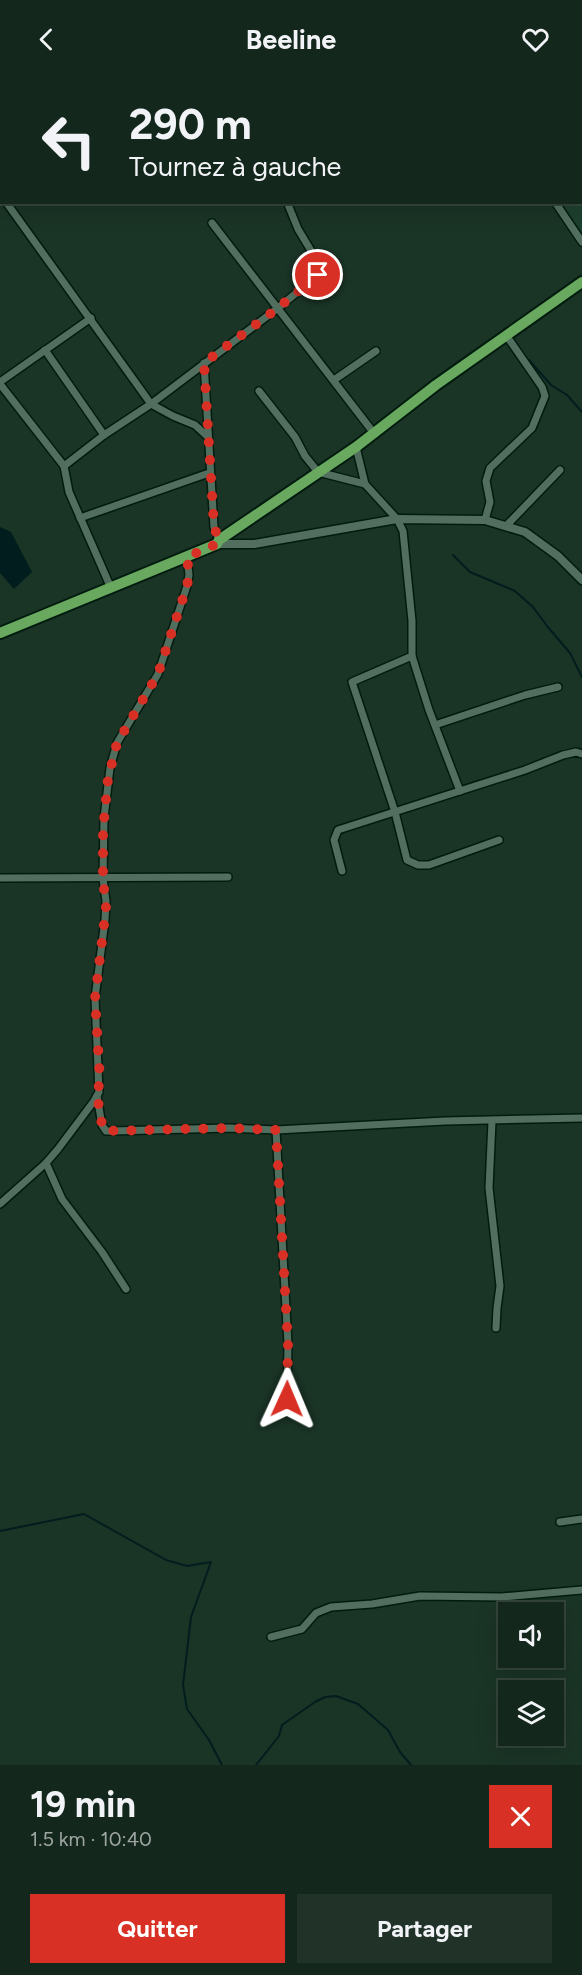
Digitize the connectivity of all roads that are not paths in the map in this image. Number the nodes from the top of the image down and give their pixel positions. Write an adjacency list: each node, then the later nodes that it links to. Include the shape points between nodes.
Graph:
1 (7, 204): 8 (street)
2 (288, 204): 7 (street, via 320,271)
3 (556, 204): 5 (street)
4 (212, 223): 7 (street)
5 (582, 242)
6 (582, 282): 9 (main road)
7 (278, 308): 12 (street); 13 (street)
8 (91, 318): 10 (street); 16 (street)
9 (506, 335): 17 (main road); 28 (street, via 545,396 532,428 487,474 490,502)
10 (45, 350): 14 (street); 18 (street)
11 (376, 351): 13 (street)
12 (204, 363): 16 (street); 19 (street)
13 (334, 380): 17 (street)
14 (0, 383): 21 (street)
15 (259, 391): 23 (street)
16 (152, 404): 18 (street); 19 (street, via 195,425)
17 (373, 432): 20 (main road)
18 (104, 435): 21 (street)
19 (208, 437): 24 (street)
20 (356, 447): 23 (main road); 25 (street)
21 (64, 466): 26 (street, via 67,488)
22 (560, 470): 29 (street)
23 (318, 472): 25 (street); 30 (main road)
24 (209, 473): 26 (street); 30 (street)
25 (365, 484): 27 (street)
26 (80, 518): 33 (street)
27 (397, 519): 28 (street); 30 (street, via 254,544); 35 (street, via 407,554)
28 (485, 520): 29 (street)
29 (507, 525): 32 (street, via 543,543)
30 (218, 542): 31 (main road)
31 (187, 557): 33 (main road); 45 (street, via 187,586 158,674 113,752 104,818)
32 (582, 580)
33 (111, 588): 34 (main road)
34 (0, 633)
35 (412, 656): 37 (street); 40 (street, via 352,682)
36 (558, 687): 37 (street)
37 (435, 725): 39 (street)
38 (582, 754): 39 (street, via 564,755)
39 (460, 791): 40 (street)
40 (395, 812): 41 (street, via 407,860 418,865 450,859); 42 (street, via 335,833)
41 (499, 840)
42 (342, 871)
43 (228, 877): 45 (street)
44 (0, 878): 45 (street)
45 (103, 879): 46 (street, via 105,920 95,998 100,1080)
46 (97, 1095): 49 (street, via 106,1131); 50 (street)
47 (582, 1118): 48 (street)
48 (492, 1121): 49 (street); 53 (street, via 489,1176 500,1286)
49 (276, 1130): 54 (street, via 288,1344)
50 (46, 1163): 51 (street); 52 (street, via 62,1199)
51 (0, 1204)
52 (126, 1289)
53 (496, 1328)
54 (287, 1399)
55 (582, 1519): 56 (street)
56 (560, 1522)
57 (582, 1590): 58 (street, via 501,1597 420,1596 331,1607 316,1613 305,1628)
58 (271, 1637)

